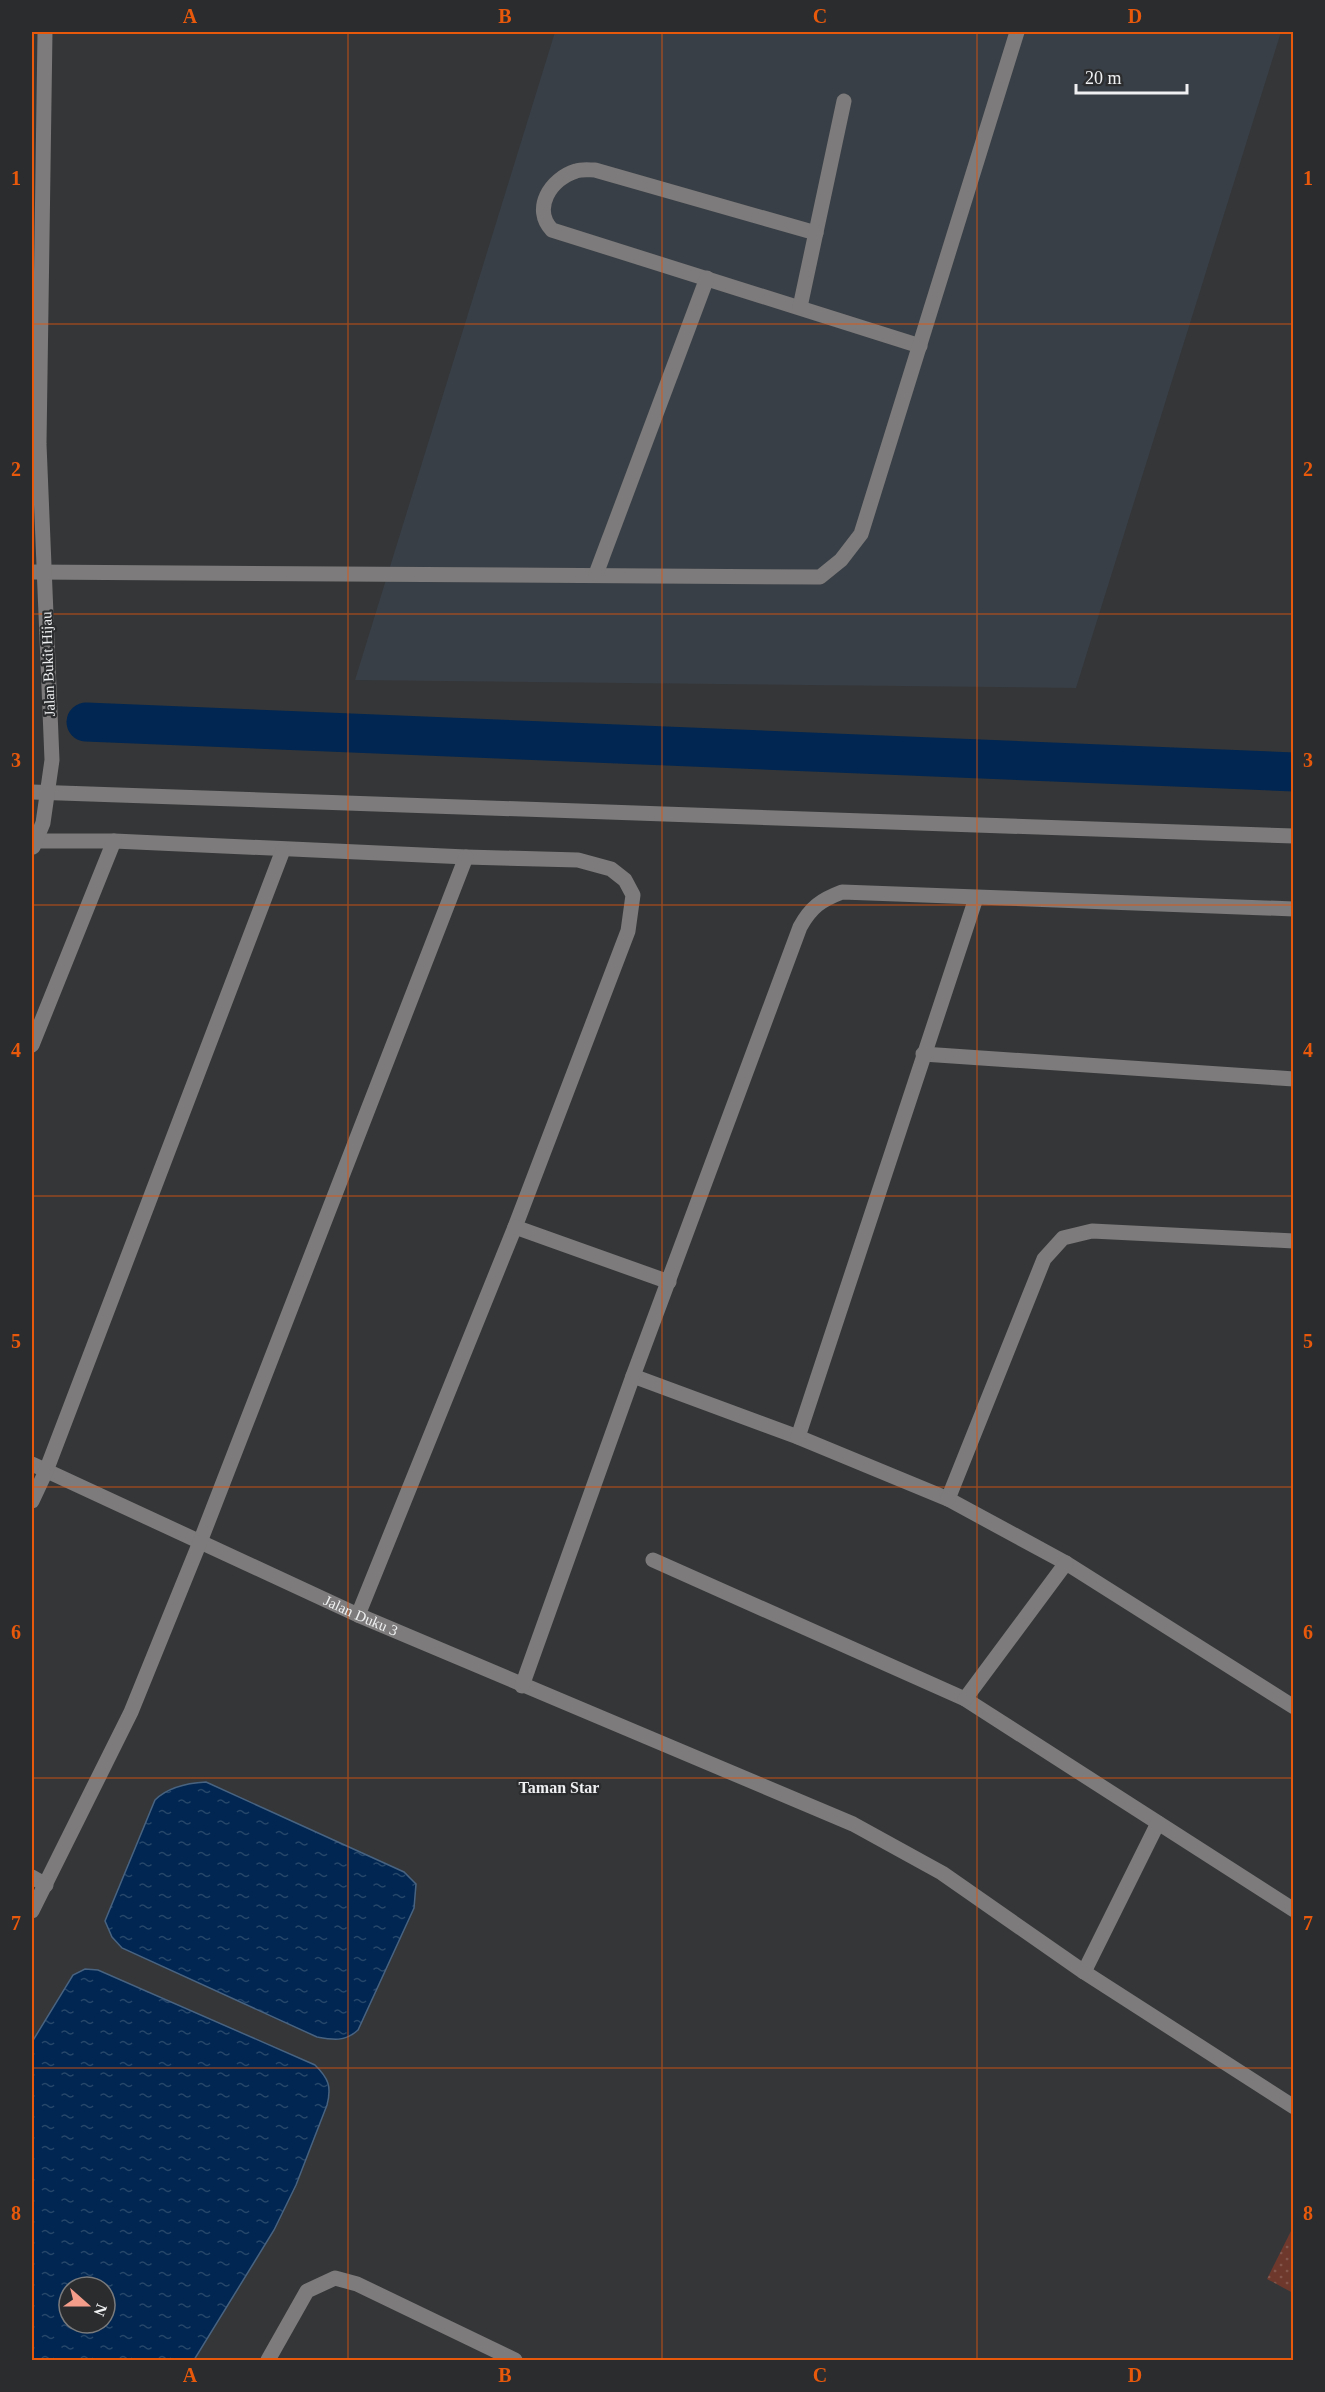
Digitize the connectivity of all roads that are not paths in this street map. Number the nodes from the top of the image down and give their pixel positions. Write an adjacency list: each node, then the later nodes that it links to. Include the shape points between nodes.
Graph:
1 (45, 32): 4 (street, Jalan Bukit Hijau)
2 (1017, 32): 9 (street)
3 (844, 102): 5 (street)
4 (38, 112): 7 (street, Jalan Bukit Hijau)
5 (816, 233): 6 (street, via 595,170 576,171 555,183 542,207 544,221 552,231); 8 (street)
6 (707, 278): 8 (street); 12 (street)
7 (36, 301): 10 (street, Jalan Bukit Hijau)
8 (800, 307): 9 (street)
9 (920, 346): 12 (street, via 861,534 841,560 820,577)
10 (35, 443): 11 (street, Jalan Bukit Hijau)
11 (38, 572): 12 (street); 13 (street, Jalan Bukit Hijau, via 52,760)
12 (596, 574)
13 (39, 792): 14 (street); 16 (street, Jalan Bukit Hijau, via 42,823)
14 (1293, 836)
15 (114, 841): 16 (street); 17 (street); 21 (street)
16 (33, 844)
17 (283, 850): 18 (street); 29 (street)
18 (466, 857): 24 (street, via 578,860 611,869 625,880 633,895 628,931); 32 (street)
19 (976, 898): 20 (street); 22 (street); 26 (street, via 842,892 808,911)
20 (1293, 909)
21 (32, 1045)
22 (923, 1054): 23 (street); 28 (street)
23 (1293, 1079)
24 (515, 1227): 26 (street); 35 (street)
25 (1293, 1241): 30 (street, via 1092,1231 1063,1238 1044,1259)
26 (669, 1282): 27 (street)
27 (633, 1376): 28 (street); 36 (street)
28 (798, 1437): 30 (street)
29 (39, 1467): 31 (street); 32 (street, Jalan Duku 3)
30 (948, 1499): 34 (street)
31 (32, 1501)
32 (200, 1542): 35 (street, Jalan Duku 3); 41 (street, via 131,1712)
33 (653, 1560): 37 (street)
34 (1066, 1563): 37 (street); 38 (street)
35 (358, 1615): 36 (street, Jalan Duku 3)
36 (522, 1686): 44 (street, Jalan Duku 3, via 853,1824 942,1873)
37 (965, 1699): 39 (street)
38 (1293, 1707)
39 (1158, 1823): 42 (street); 44 (street)
40 (32, 1877): 41 (street)
41 (46, 1885): 43 (street)
42 (1293, 1910)
43 (32, 1911)
44 (1084, 1972): 45 (street, Jalan Duku 3)
45 (1293, 2107)
46 (268, 2361): 47 (street, via 307,2291 335,2278 357,2284)
47 (515, 2361)

